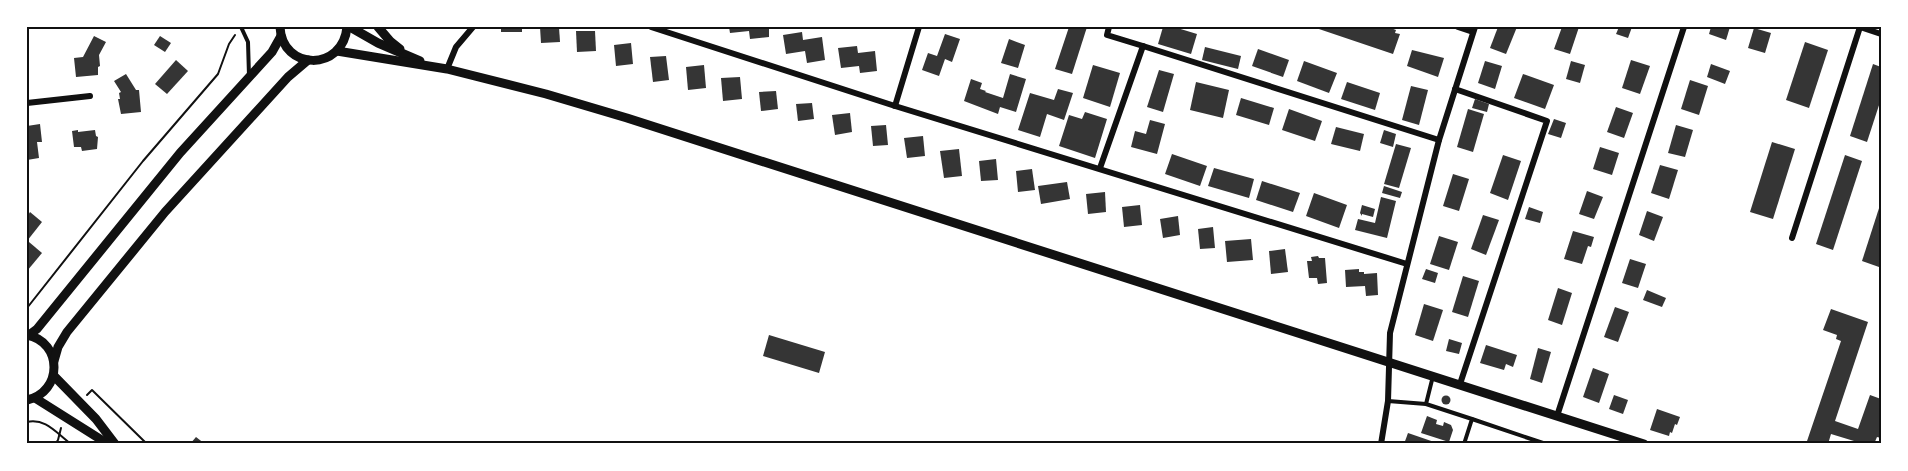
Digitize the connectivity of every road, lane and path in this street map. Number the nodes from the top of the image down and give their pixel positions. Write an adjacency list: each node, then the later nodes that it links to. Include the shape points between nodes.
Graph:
1 (241, 27): 20 (lane, via 250,53); 29 (path, via 218,74 143,161)
2 (348, 27): 15 (street); 16 (street)
3 (378, 27): 16 (street)
4 (473, 27): 19 (street, via 456,47)
5 (651, 27): 24 (street)
6 (919, 27): 24 (street)
7 (1109, 27): 14 (street, via 1107,35)
8 (1458, 27): 11 (street)
9 (1683, 27): 40 (street)
10 (1860, 27): 13 (street); 27 (street)
11 (1474, 29): 21 (street)
12 (280, 32): 17 (street, via 291,52); 20 (street, via 273,52)
13 (1881, 34)
14 (1143, 46): 25 (street); 26 (street)
15 (337, 51): 17 (street, via 324,59); 18 (street)
16 (409, 57): 18 (street)
17 (308, 60): 31 (street, via 288,77 141,240 67,332)
18 (433, 66): 19 (street)
19 (447, 69): 32 (street, via 669,131)
20 (248, 80): 30 (street, via 180,153 37,329)
21 (1455, 89): 25 (street); 35 (street, via 1547,121)
22 (90, 96): 23 (street)
23 (27, 103)
24 (895, 106): 26 (street)
25 (1439, 140): 28 (street)
26 (1101, 168): 28 (street)
27 (1792, 238)
28 (1407, 264): 32 (street, via 1390,333)
29 (27, 308)
30 (28, 335): 31 (street, via 46,345)
31 (54, 361): 34 (street)
32 (1390, 362): 33 (street); 38 (street)
33 (1433, 375): 35 (street); 39 (lane)
34 (54, 376): 37 (street, via 47,389); 47 (street, via 96,418)
35 (1460, 384): 40 (street)
36 (92, 390): 48 (path)
37 (31, 399): 46 (street)
38 (1388, 401): 39 (lane); 49 (street)
39 (1426, 404): 41 (lane)
40 (1557, 416): 52 (street)
41 (1472, 419): 50 (lane); 51 (lane)
42 (27, 422): 43 (path, via 41,421)
43 (60, 436): 44 (path); 45 (path)
44 (55, 444)
45 (70, 444)
46 (108, 444)
47 (115, 444)
48 (147, 444)
49 (1381, 444)
50 (1464, 444)
51 (1546, 444)
52 (1644, 444)

